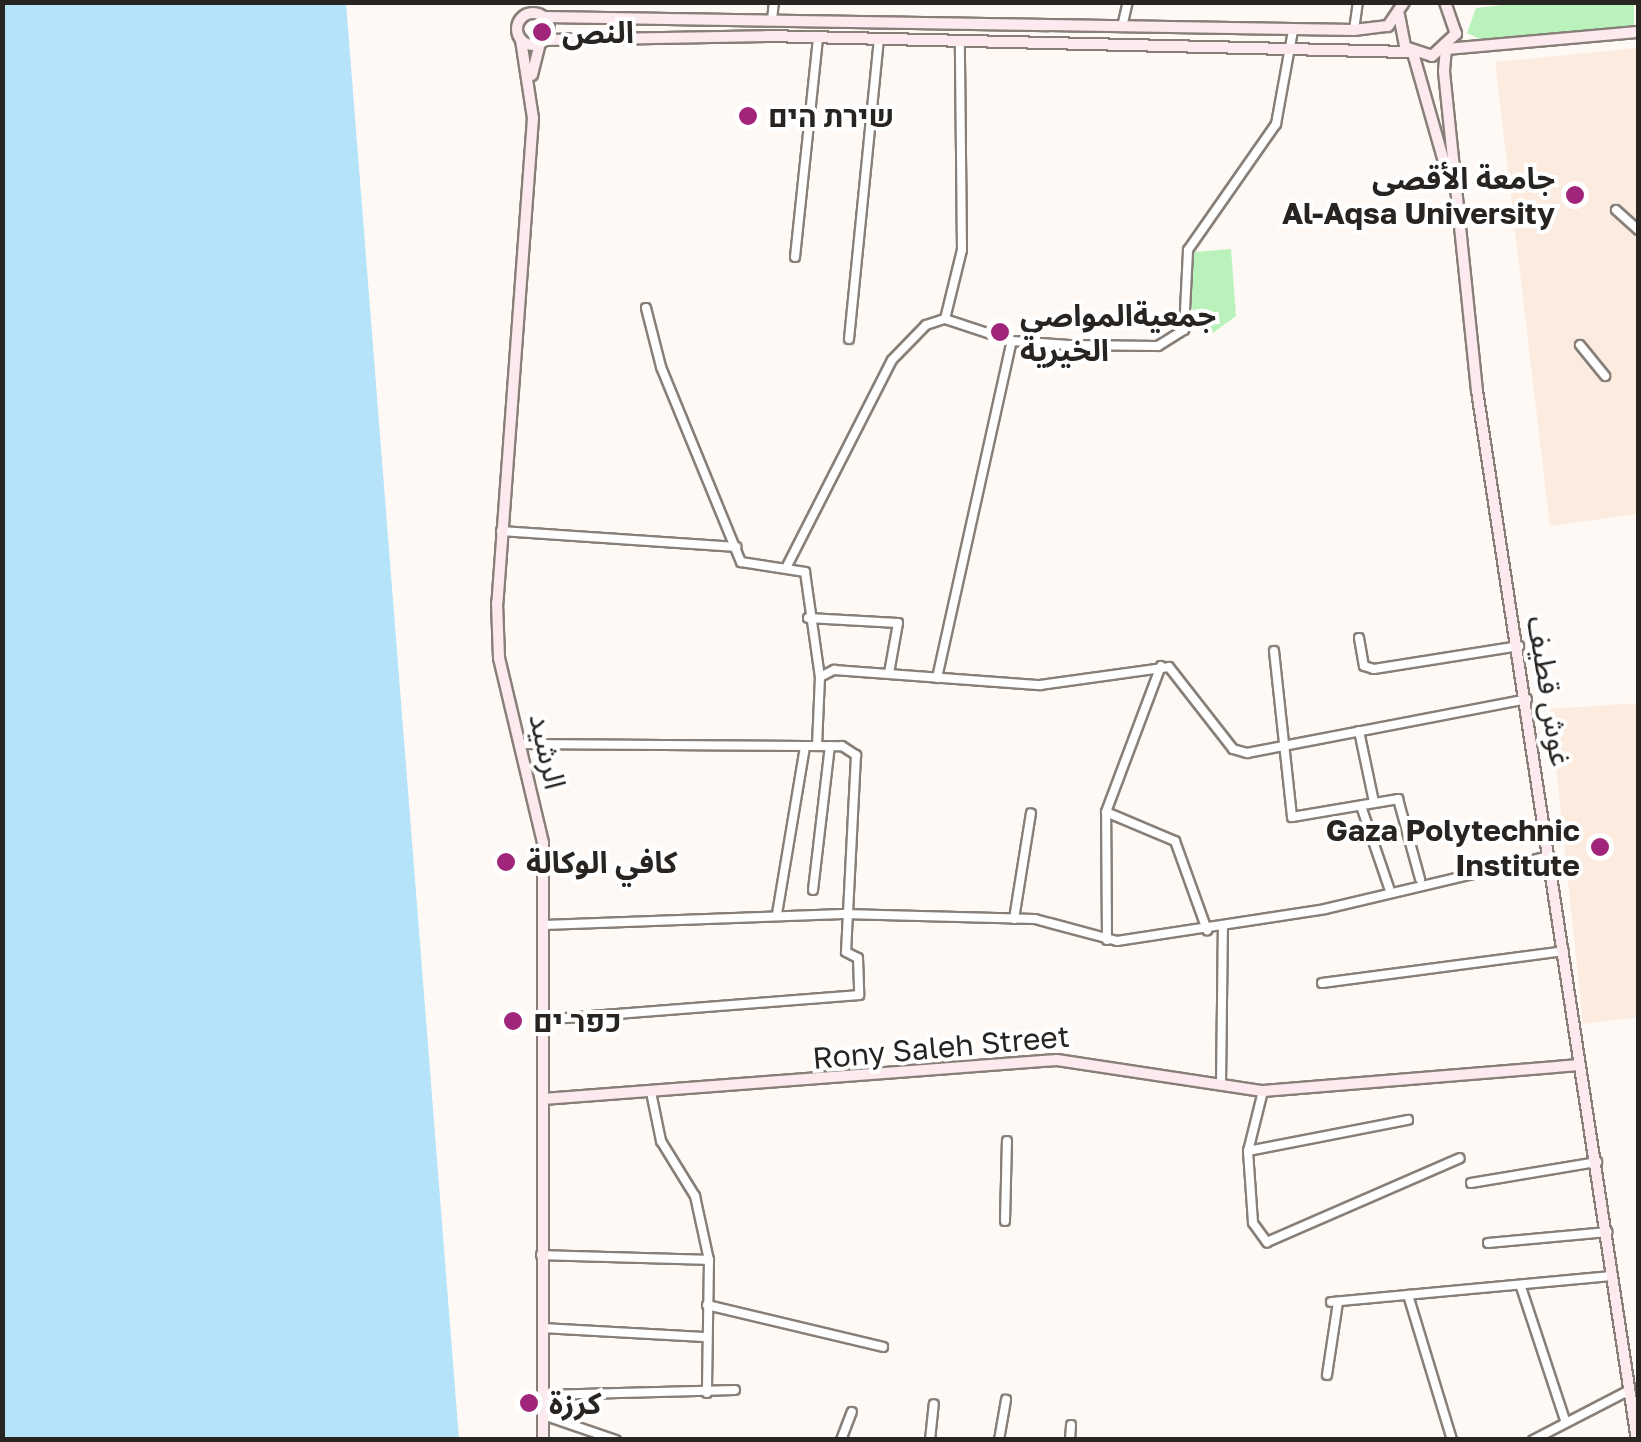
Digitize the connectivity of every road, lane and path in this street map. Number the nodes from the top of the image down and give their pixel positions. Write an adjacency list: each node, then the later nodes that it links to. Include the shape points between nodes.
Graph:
1 (520, 2): 10 (main road)
2 (530, 2): 8 (main road)
3 (774, 2): 9 (street)
4 (1128, 2): 11 (street)
5 (1358, 2): 13 (street)
6 (1445, 2): 21 (main road, غوش قطيف, via 1456,24)
7 (1405, 5): 13 (main road, via 1388,26); 22 (main road, غوش قطيف, via 1398,36)
8 (541, 15): 9 (main road); 10 (main road); 18 (main road, الرشيد)
9 (772, 20): 11 (main road)
10 (518, 24): 16 (main road, الرشيد)
11 (1122, 30): 12 (main road)
12 (1292, 30): 13 (main road); 20 (street)
13 (1354, 30)
14 (1638, 32): 21 (main road)
15 (818, 39): 17 (main road); 18 (main road); 27 (street)
16 (521, 40): 18 (main road); 23 (main road, الرشيد)
17 (879, 41): 19 (main road); 30 (street)
18 (542, 42): 23 (main road, الرشيد)
19 (960, 43): 20 (main road); 29 (street, via 962,250)
20 (1290, 48): 22 (main road); 31 (street, via 1276,124 1188,250 1184,330 1158,346)
21 (1446, 49): 22 (main road); 24 (main road, غوش قطيف)
22 (1411, 52): 24 (main road, غوش قطيف)
23 (531, 76): 34 (main road, الرشيد, via 527,254)
24 (1452, 186): 39 (main road, غوش قطيف)
25 (1616, 210): 26 (street)
26 (1638, 230)
27 (795, 257)
28 (646, 308): 35 (street, via 661,367)
29 (945, 319): 31 (street); 36 (street, via 913,334 892,360)
30 (849, 340)
31 (1012, 341): 44 (street)
32 (1580, 345): 33 (street)
33 (1604, 376)
34 (501, 531): 35 (street); 47 (main road, الرشيد, via 499,658)
35 (736, 546): 36 (street, via 746,566)
36 (786, 568): 37 (street, via 805,572)
37 (808, 618): 42 (street, via 898,623); 43 (street)
38 (1358, 638): 39 (street, via 1364,666 1374,669)
39 (1519, 646): 45 (main road, غوش قطيف)
40 (1274, 651): 51 (street)
41 (1161, 666): 44 (street, via 1040,684); 51 (street, via 1180,675 1237,752); 55 (street)
42 (889, 672): 43 (street); 44 (street)
43 (820, 678): 49 (street)
44 (937, 678)
45 (1527, 699): 46 (street); 56 (main road, غوش قطيف)
46 (1359, 731): 51 (street); 52 (street)
47 (521, 744): 48 (street); 63 (main road, الرشيد, via 543,842)
48 (805, 746): 49 (street); 60 (street)
49 (817, 746): 50 (street)
50 (830, 746): 59 (street); 61 (street, via 856,755)
51 (1284, 747): 53 (street, via 1292,817)
52 (1374, 802): 53 (street); 57 (street, via 1398,799)
53 (1361, 806): 58 (street)
54 (1031, 812): 62 (street)
55 (1106, 812): 65 (street, via 1176,841); 66 (street)
56 (1550, 856): 57 (street); 67 (main road, غوش قطيف)
57 (1420, 880): 58 (street)
58 (1388, 888): 64 (street)
59 (813, 890)
60 (777, 914): 61 (street); 63 (street)
61 (848, 915): 62 (street); 69 (street, via 846,952 860,965 854,999)
62 (1014, 919): 66 (street)
63 (544, 925): 69 (main road, الرشيد)
64 (1222, 929): 65 (street); 71 (street)
65 (1207, 930): 66 (street)
66 (1107, 940)
67 (1564, 952): 68 (street); 70 (main road, غوش قطيف)
68 (1322, 983)
69 (544, 1020): 74 (main road, الرشيد)
70 (1580, 1065): 72 (main road, Rony Saleh Street); 79 (main road, غوش قطيف)
71 (1220, 1084): 72 (main road, Rony Saleh Street); 73 (main road, Rony Saleh Street, via 1057,1060)
72 (1263, 1091): 77 (street)
73 (652, 1097): 74 (main road, Rony Saleh Street); 85 (street, via 661,1141 695,1196)
74 (543, 1099): 84 (main road, الرشيد)
75 (1408, 1120): 77 (street)
76 (1007, 1142): 81 (street)
77 (1248, 1151): 78 (street, via 1254,1223 1276,1244)
78 (1460, 1158)
79 (1596, 1162): 80 (street); 82 (main road, غوش قطيف)
80 (1471, 1183)
81 (1005, 1220)
82 (1606, 1232): 83 (street); 86 (main road, غوش قطيف)
83 (1488, 1243)
84 (541, 1255): 85 (street); 90 (main road, الرشيد)
85 (709, 1260): 89 (street)
86 (1613, 1276): 87 (street); 95 (main road, غوش قطيف)
87 (1521, 1287): 88 (street); 102 (street)
88 (1408, 1295): 93 (street, via 1335,1302); 110 (street)
89 (707, 1304): 91 (street); 92 (street)
90 (542, 1328): 91 (street); 97 (main road, الرشيد)
91 (704, 1337): 96 (street)
92 (883, 1347)
93 (1327, 1375)
94 (735, 1390): 96 (street)
95 (1628, 1391): 102 (street); 112 (main road, غوش قطيف)
96 (707, 1393): 97 (street)
97 (543, 1394): 101 (main road, الرشيد)
98 (1006, 1400): 108 (street)
99 (934, 1404): 107 (street)
100 (852, 1412): 106 (street)
101 (543, 1415): 104 (main road, الرشيد); 105 (street)
102 (1565, 1420): 111 (street)
103 (1071, 1425): 109 (street)
104 (543, 1440)
105 (616, 1440)
106 (841, 1440)
107 (930, 1440)
108 (999, 1440)
109 (1070, 1440)
110 (1452, 1440)
111 (1533, 1440)
112 (1637, 1440)

